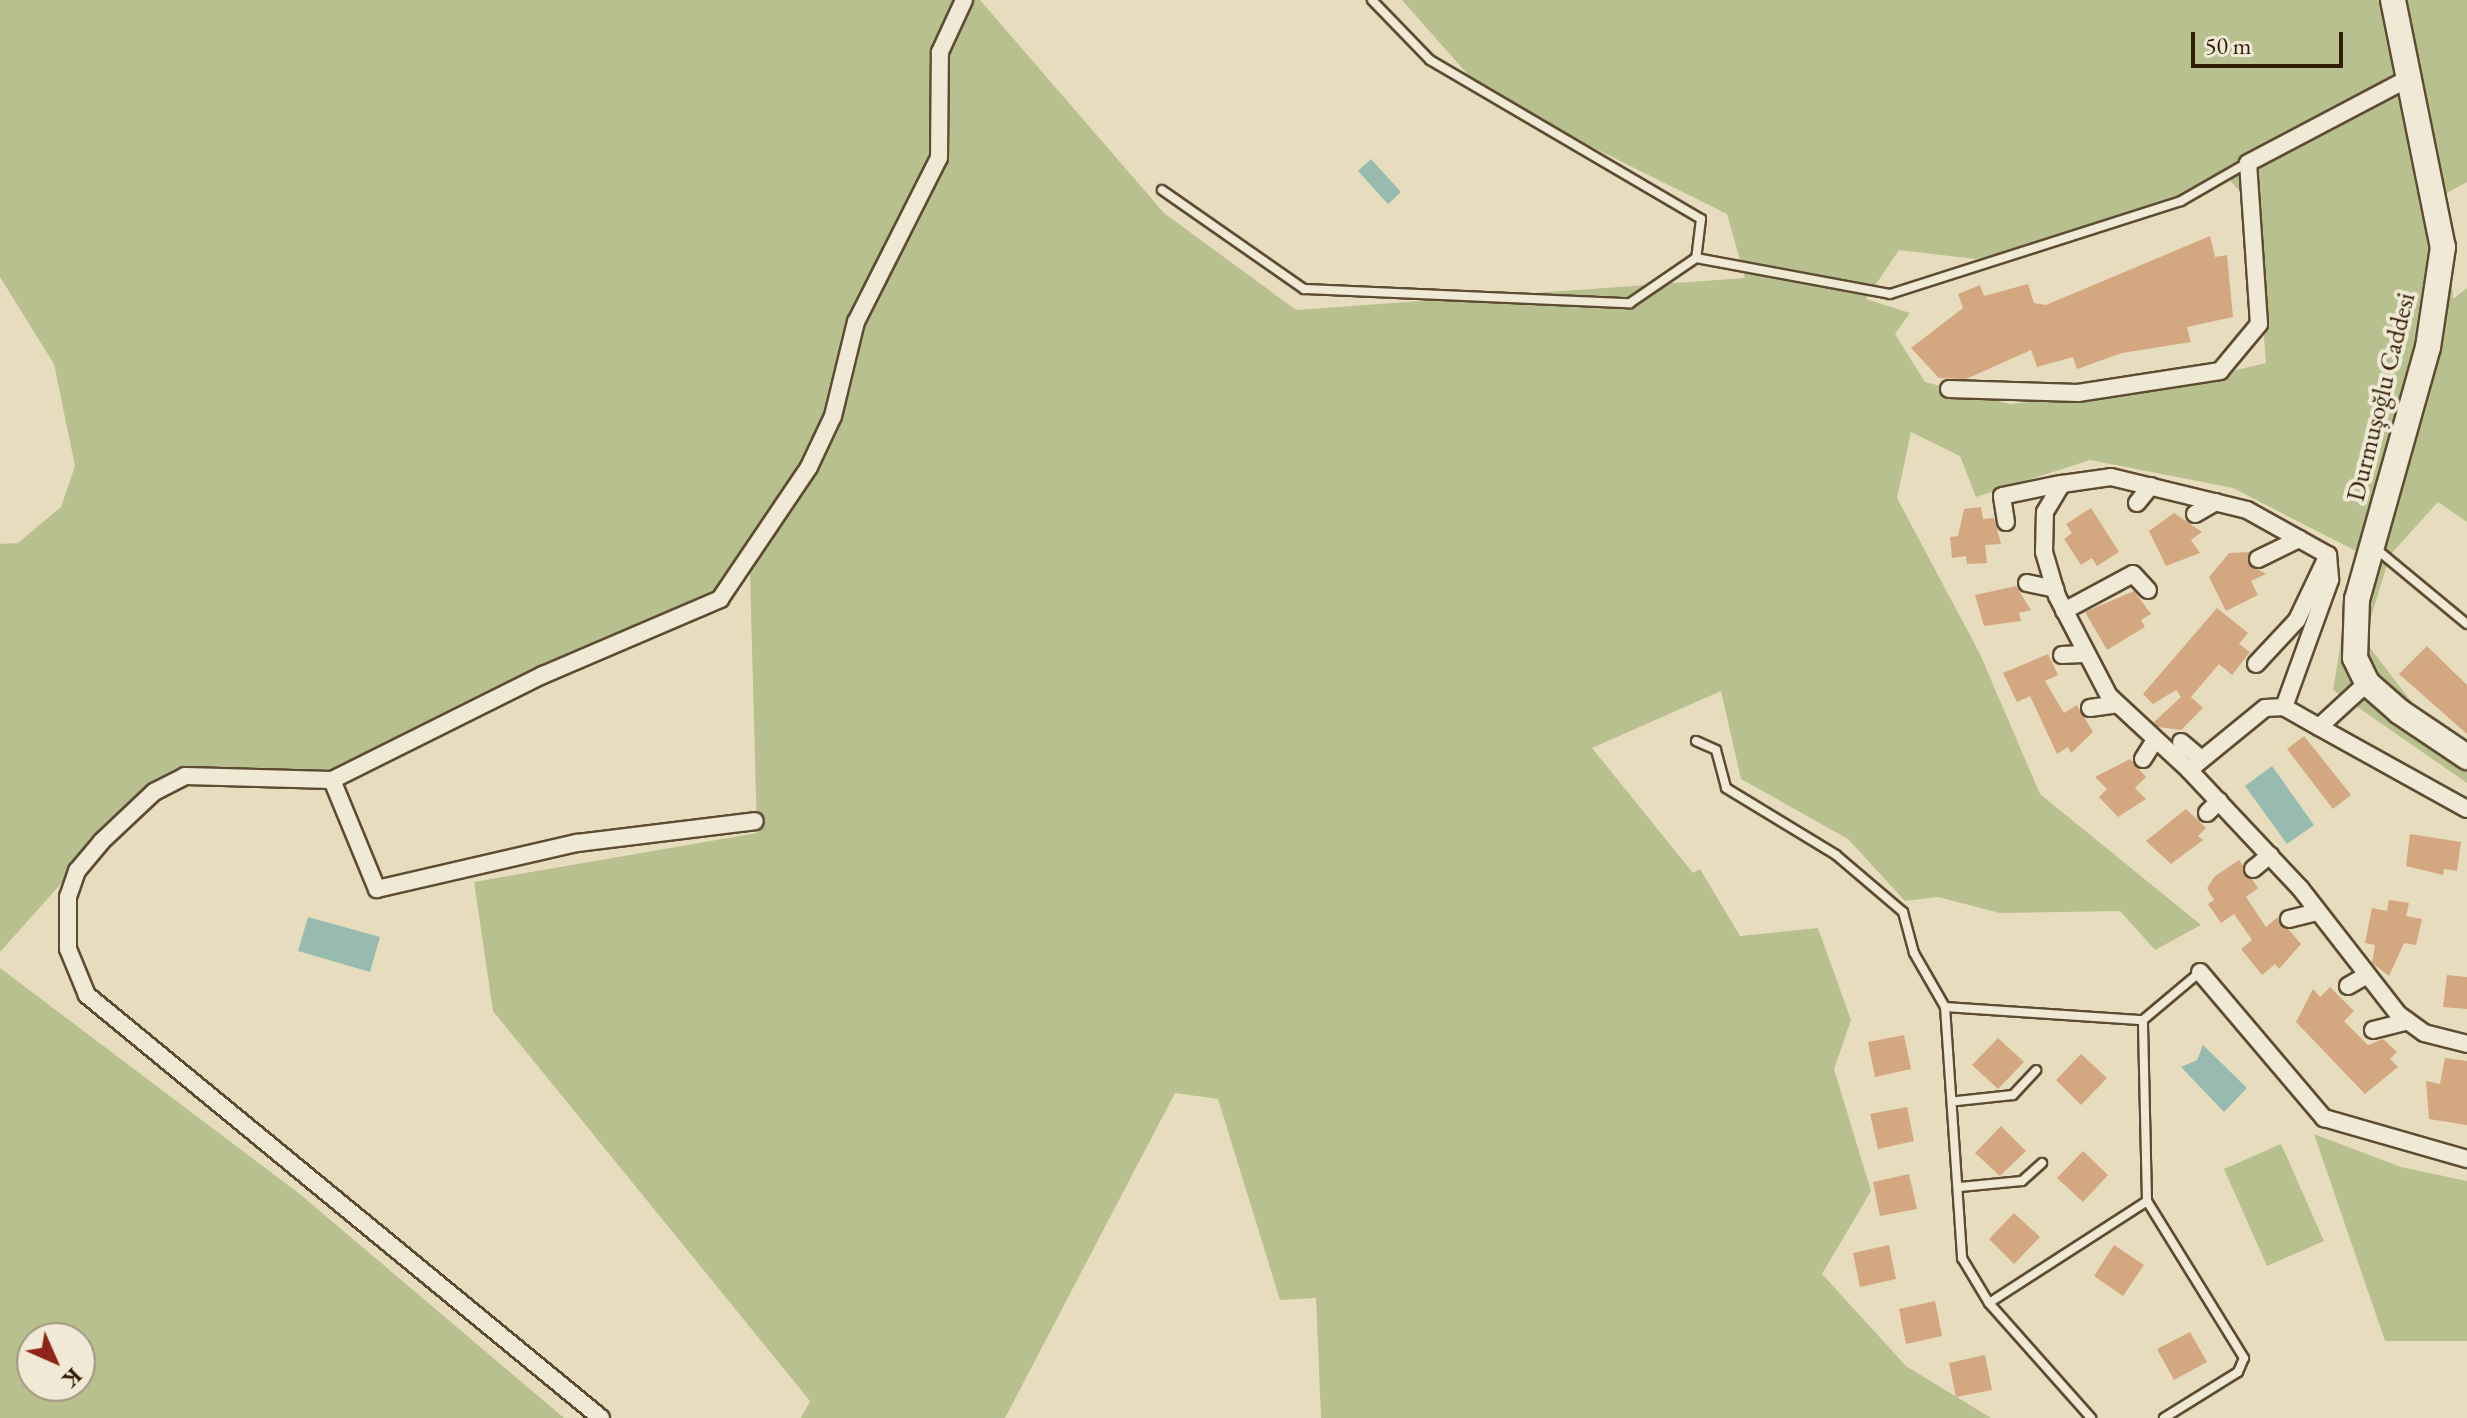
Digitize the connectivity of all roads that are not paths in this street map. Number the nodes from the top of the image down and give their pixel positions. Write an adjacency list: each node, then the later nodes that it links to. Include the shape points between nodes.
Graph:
1 (964, 0): 38 (street, via 940,52 939,158 856,322 833,416 809,467 720,599 543,675)
2 (1372, 0): 7 (lane, via 1430,60 1701,219)
3 (2393, 0): 4 (street, Durmuşoğlu Caddesi)
4 (2407, 79): 5 (street); 16 (street, Durmuşoğlu Caddesi, via 2443,247 2428,347)
5 (2248, 163): 7 (lane, via 2167,206 1890,294); 8 (street, via 2259,324 2220,371 2078,393)
6 (1162, 190): 7 (lane, via 1304,289 1630,303)
7 (1696, 258)
8 (1949, 389)
9 (2062, 484): 10 (street, via 2111,477); 14 (street, via 2002,496); 20 (street, via 2045,512 2044,552)
10 (2151, 486): 11 (street); 12 (street)
11 (2216, 502): 13 (street); 15 (street)
12 (2137, 503)
13 (2195, 514)
14 (2006, 522)
15 (2299, 539): 17 (street); 18 (street)
16 (2372, 545): 23 (lane); 27 (street, Durmuşoğlu Caddesi, via 2357,599 2355,658)
17 (2328, 555): 26 (street, via 2297,620); 29 (street, via 2330,580)
18 (2258, 559)
19 (2027, 583): 20 (street)
20 (2055, 589): 22 (street)
21 (2148, 590): 22 (street, via 2133,574)
22 (2064, 611): 24 (street)
23 (2467, 624)
24 (2083, 654): 25 (street); 28 (street)
25 (2062, 655)
26 (2256, 664)
27 (2367, 683): 31 (street); 35 (street)
28 (2117, 704): 30 (street); 34 (street)
29 (2284, 707): 31 (street); 37 (street, via 2244,719)
30 (2090, 708)
31 (2319, 727): 39 (street)
32 (1696, 741): 48 (lane, via 1716,750 1726,788 1836,855 1903,912 1914,953)
33 (2181, 742): 37 (street)
34 (2153, 743): 36 (street); 37 (street)
35 (2467, 757)
36 (2143, 759)
37 (2195, 764): 41 (street, via 2213,807)
38 (332, 780): 40 (street, via 377,889 577,843); 62 (street, via 185,776 154,792 77,871 68,897 68,949 87,995)
39 (2467, 809)
40 (755, 821)
41 (2270, 855): 42 (street); 43 (street)
42 (2253, 869)
43 (2317, 912): 44 (street); 45 (street, via 2349,955)
44 (2289, 919)
45 (2367, 969): 47 (street); 50 (street)
46 (2200, 972): 49 (lane); 57 (street, via 2324,1118)
47 (2348, 986)
48 (1945, 1007): 49 (lane); 56 (lane)
49 (2143, 1020): 60 (lane)
50 (2408, 1021): 51 (street); 52 (street)
51 (2373, 1030)
52 (2424, 1033): 53 (street); 54 (street)
53 (2467, 1044)
54 (2467, 1053)
55 (2036, 1070): 56 (lane, via 2013,1095)
56 (1957, 1101): 59 (lane)
57 (2467, 1159)
58 (2042, 1163): 59 (lane, via 2022,1181)
59 (1960, 1187): 61 (lane, via 1962,1258)
60 (2147, 1201): 61 (lane); 64 (lane, via 2244,1358 2238,1372)
61 (1989, 1303): 63 (lane)
62 (601, 1418)
63 (2091, 1418)
64 (2164, 1418)

